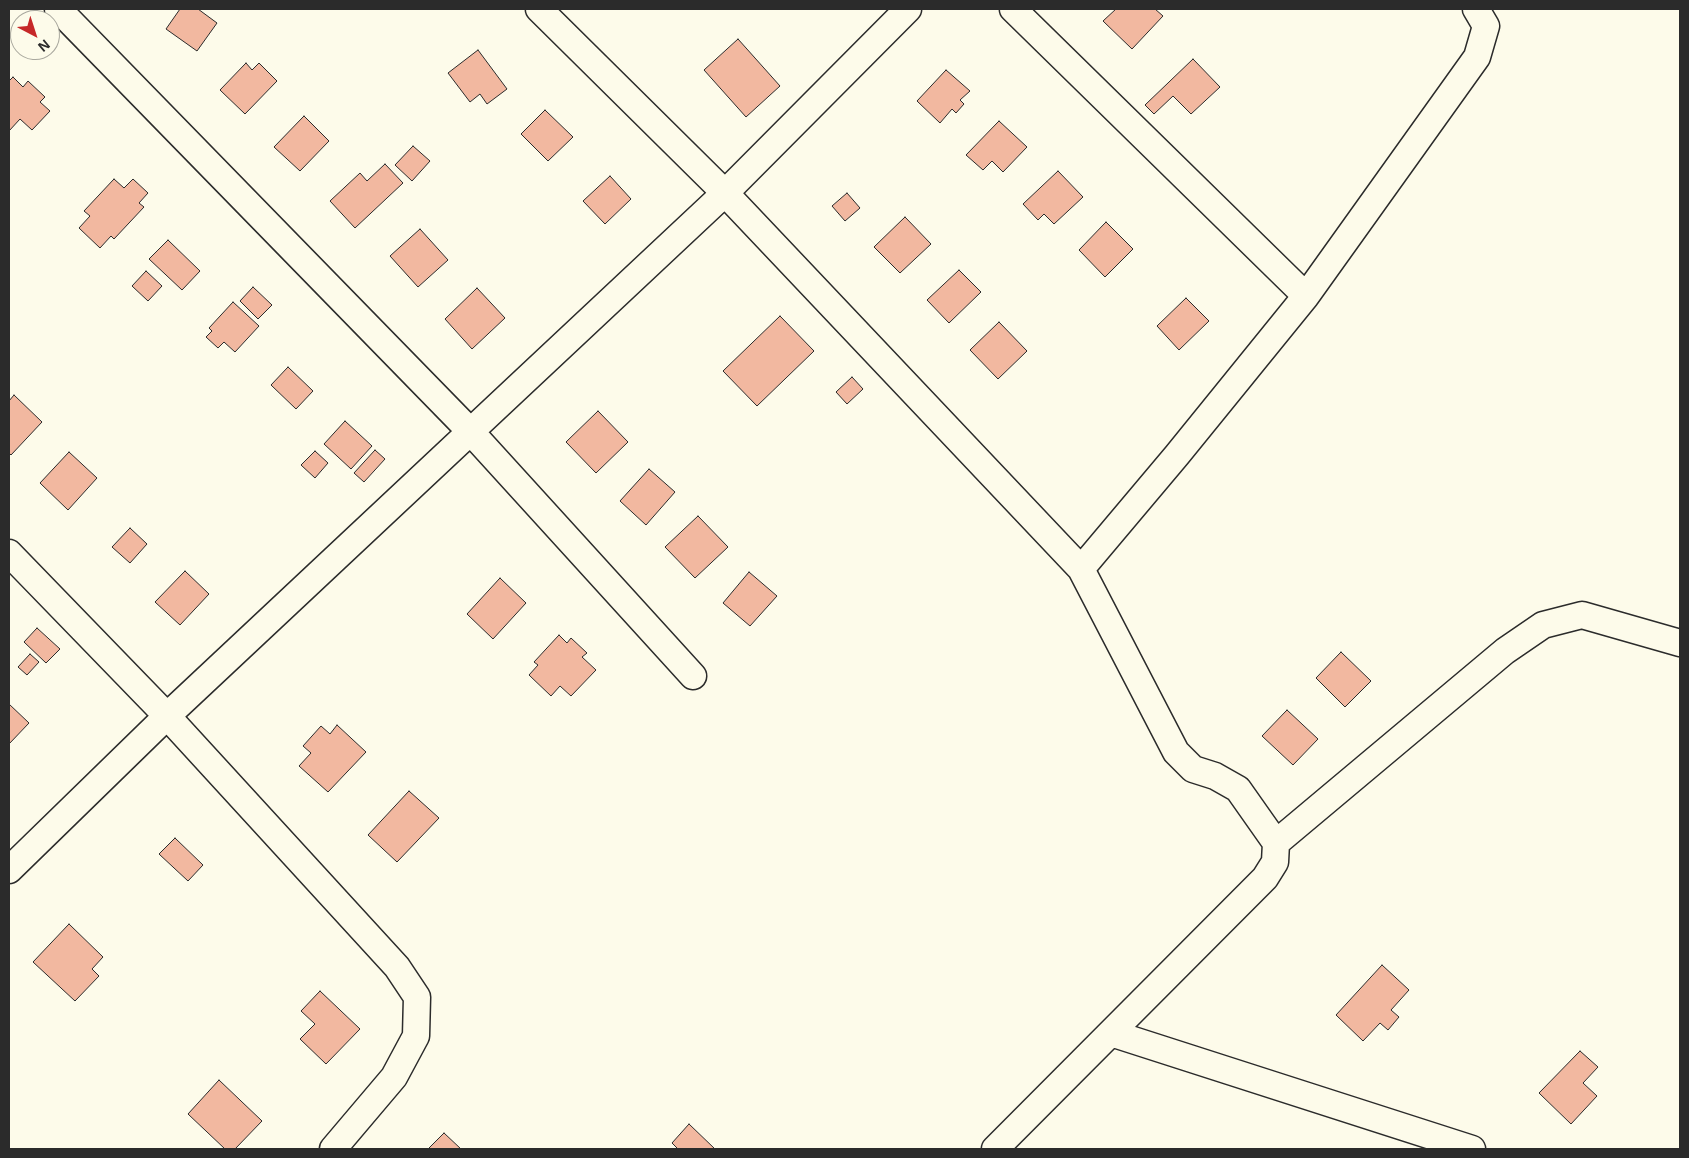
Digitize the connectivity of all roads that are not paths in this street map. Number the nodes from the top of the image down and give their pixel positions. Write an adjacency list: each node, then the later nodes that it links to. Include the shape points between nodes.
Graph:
1 (58, 9): 8 (street)
2 (539, 9): 6 (street)
3 (908, 9): 6 (street)
4 (1013, 9): 7 (street)
5 (1476, 9): 7 (street, via 1486,26 1477,57)
6 (725, 193): 8 (street); 10 (street)
7 (1306, 296): 10 (street)
8 (470, 431): 12 (street); 13 (street)
9 (9, 553): 13 (street)
10 (1081, 569): 14 (street, via 1176,752 1193,769 1215,776 1238,789)
11 (1680, 643): 14 (street, via 1582,615 1543,625 1505,651)
12 (693, 676)
13 (167, 716): 15 (street); 17 (street, via 397,967 417,997 416,1036 394,1077)
14 (1276, 843): 16 (street, via 1275,862 1265,878)
15 (9, 870)
16 (1111, 1033): 18 (street); 19 (street)
17 (333, 1149)
18 (994, 1149)
19 (1472, 1149)

